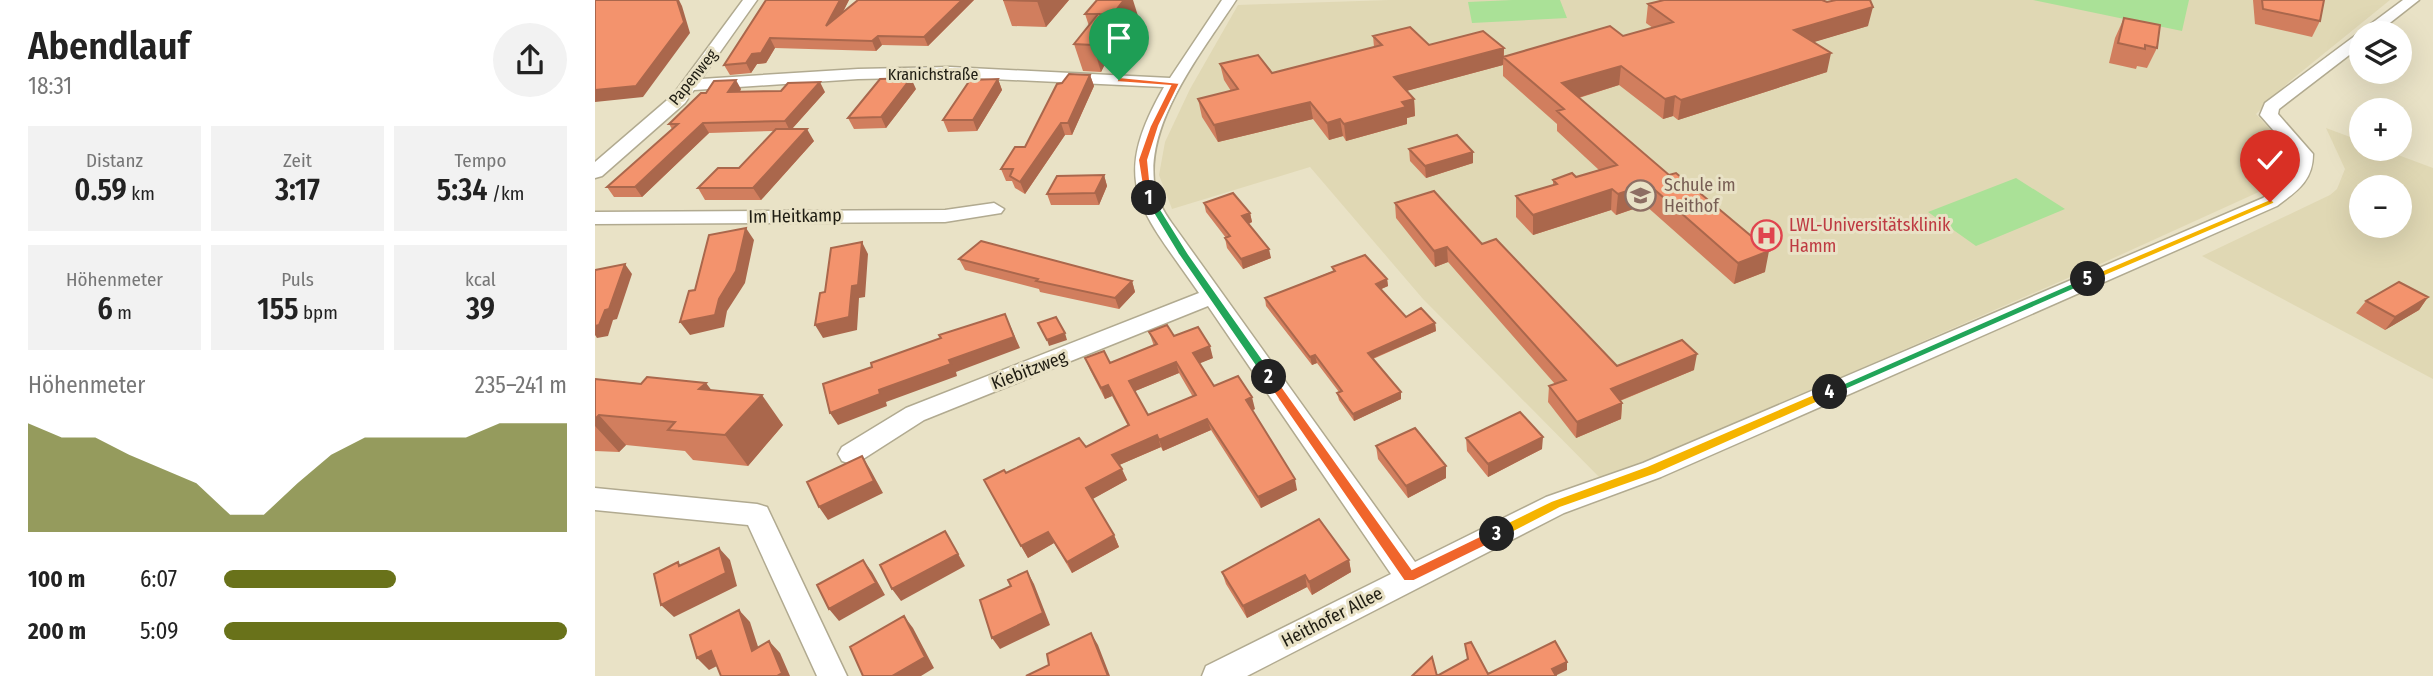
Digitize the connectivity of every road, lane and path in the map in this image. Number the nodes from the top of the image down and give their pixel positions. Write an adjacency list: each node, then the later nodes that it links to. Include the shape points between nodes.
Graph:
1 (750, 0): 7 (street, Papenweg)
2 (1229, 0): 6 (street)
3 (2412, 0): 4 (street)
4 (2384, 21)
5 (2349, 47): 14 (street, Heithofer Allee, via 2271,107 2269,115 2277,127 2304,154 2305,170 2270,202 1652,470 1555,505)
6 (1176, 83): 7 (street, Kranichstraße, via 950,72); 11 (street, via 1147,145 1143,160 1146,190 1153,209)
7 (691, 85): 8 (street, Papenweg)
8 (595, 172)
9 (995, 209): 10 (street, Im Heitkamp, via 945,216)
10 (595, 218)
11 (1213, 296): 12 (street, Kiebitzweg, via 915,414); 14 (street)
12 (851, 454)
13 (595, 499): 15 (street, via 757,515)
14 (1409, 577): 16 (street, Heithofer Allee)
15 (832, 676)
16 (1217, 676)

